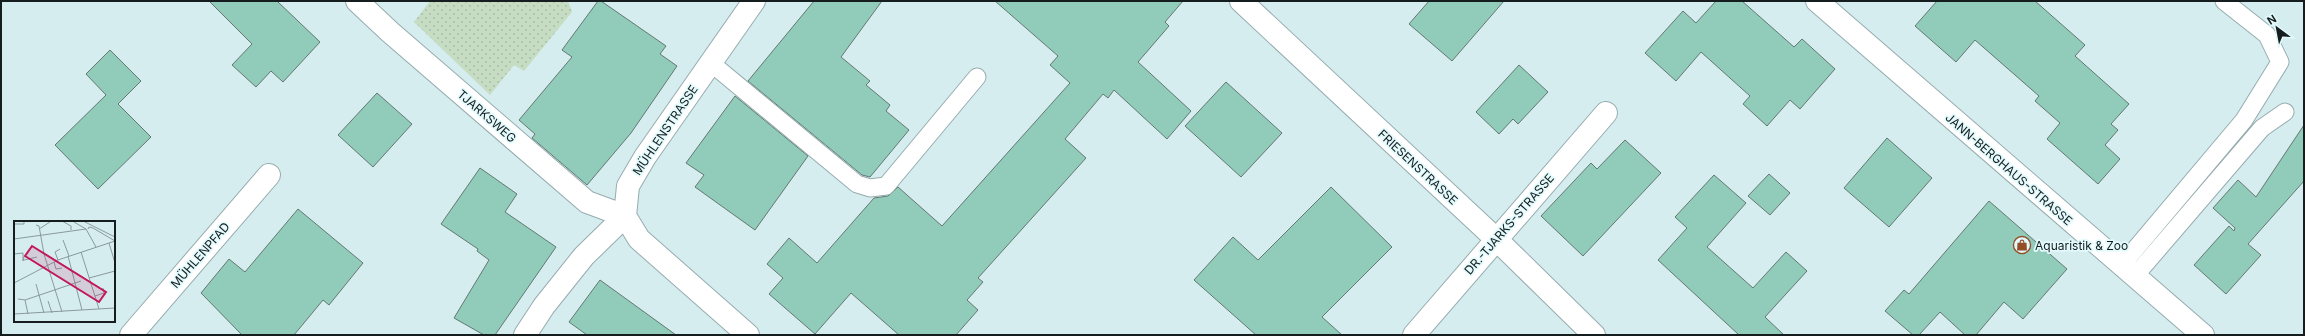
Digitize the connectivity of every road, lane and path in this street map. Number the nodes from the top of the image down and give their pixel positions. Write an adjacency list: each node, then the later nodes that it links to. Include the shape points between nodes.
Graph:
1 (357, 1): 11 (street, TJARKSWEG, via 587,202)
2 (754, 1): 6 (street, MÜHLENSTRASSE)
3 (1241, 1): 12 (street, FRIESENSTRASSE)
4 (1817, 1): 13 (street, JANN-BERGHAUS-STRASSE)
5 (2224, 1): 13 (lane, via 2267,36 2280,62 2244,120)
6 (711, 63): 7 (lane, via 857,184 870,188 886,186); 11 (street, MÜHLENSTRASSE, via 628,186)
7 (977, 77)
8 (2285, 112): 13 (lane, via 2262,128)
9 (1606, 113): 12 (street, DR.-TJARKS-STRASSE)
10 (269, 175): 14 (street, MÜHLENPFAD)
11 (625, 216): 15 (street, via 584,256 544,306); 16 (street, via 639,239)
12 (1496, 239): 17 (street, DR.-TJARKS-STRASSE); 18 (street, FRIESENSTRASSE)
13 (2127, 271): 19 (street, JANN-BERGHAUS-STRASSE)
14 (131, 335)
15 (525, 335)
16 (748, 335)
17 (1414, 335)
18 (1594, 335)
19 (2203, 335)

